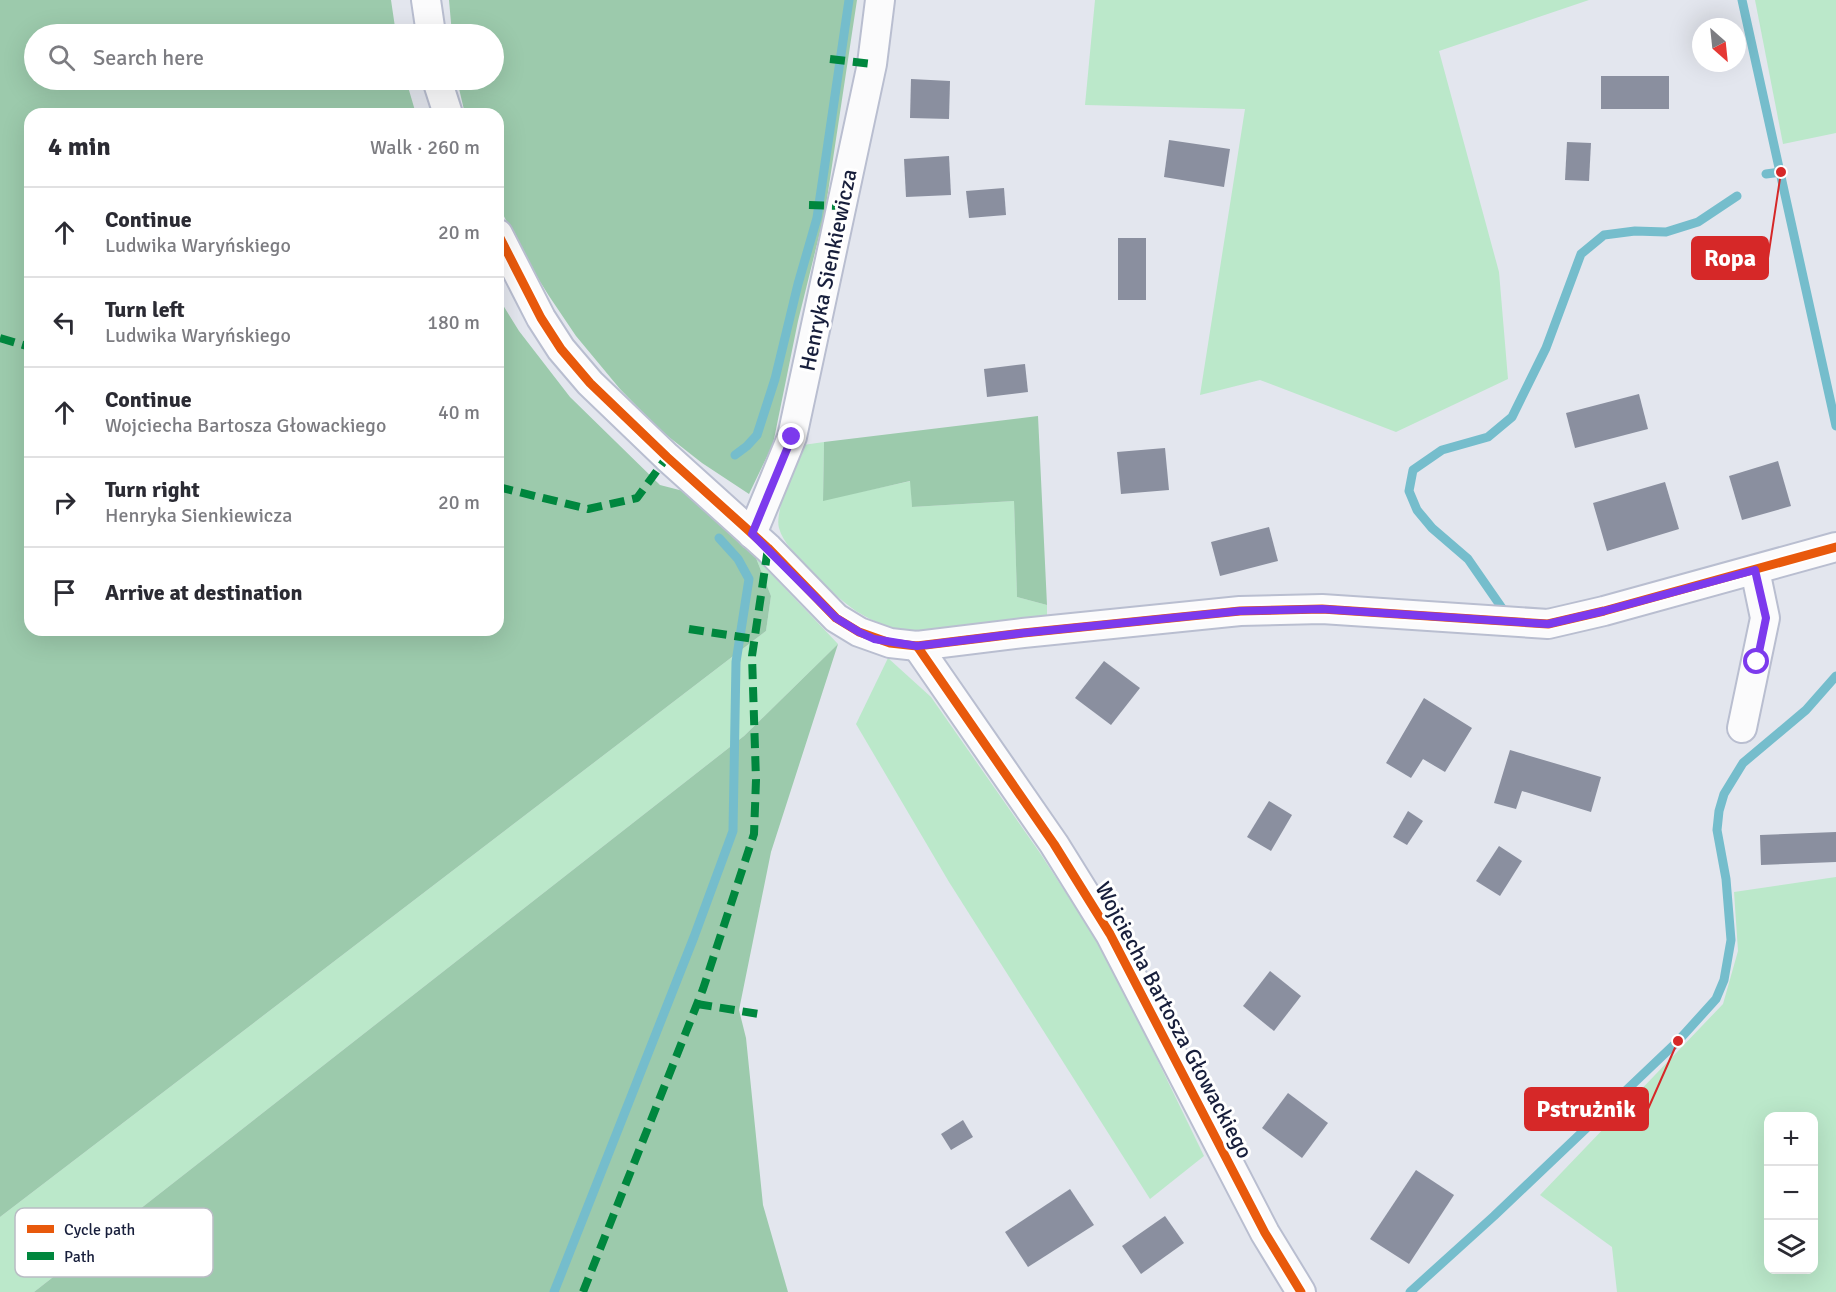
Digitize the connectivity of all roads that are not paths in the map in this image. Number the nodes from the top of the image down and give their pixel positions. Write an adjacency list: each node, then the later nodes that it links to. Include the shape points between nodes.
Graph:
1 (426, 0): 3 (street)
2 (880, 0): 7 (street, Henryka Sienkiewicza, via 872,64 792,437)
3 (429, 24)
4 (440, 90): 5 (street)
5 (446, 108)
6 (504, 246): 7 (street, via 541,318 590,383)
7 (752, 534): 10 (street, via 836,618 874,639)
8 (1836, 547): 9 (street)
9 (1755, 570): 10 (street, via 1548,624 1322,609 1240,611); 11 (street, via 1766,618)
10 (917, 646): 12 (street, Wojciecha Bartosza Głowackiego, via 1054,844 1110,934 1265,1233)
11 (1742, 728)
12 (1301, 1292)

